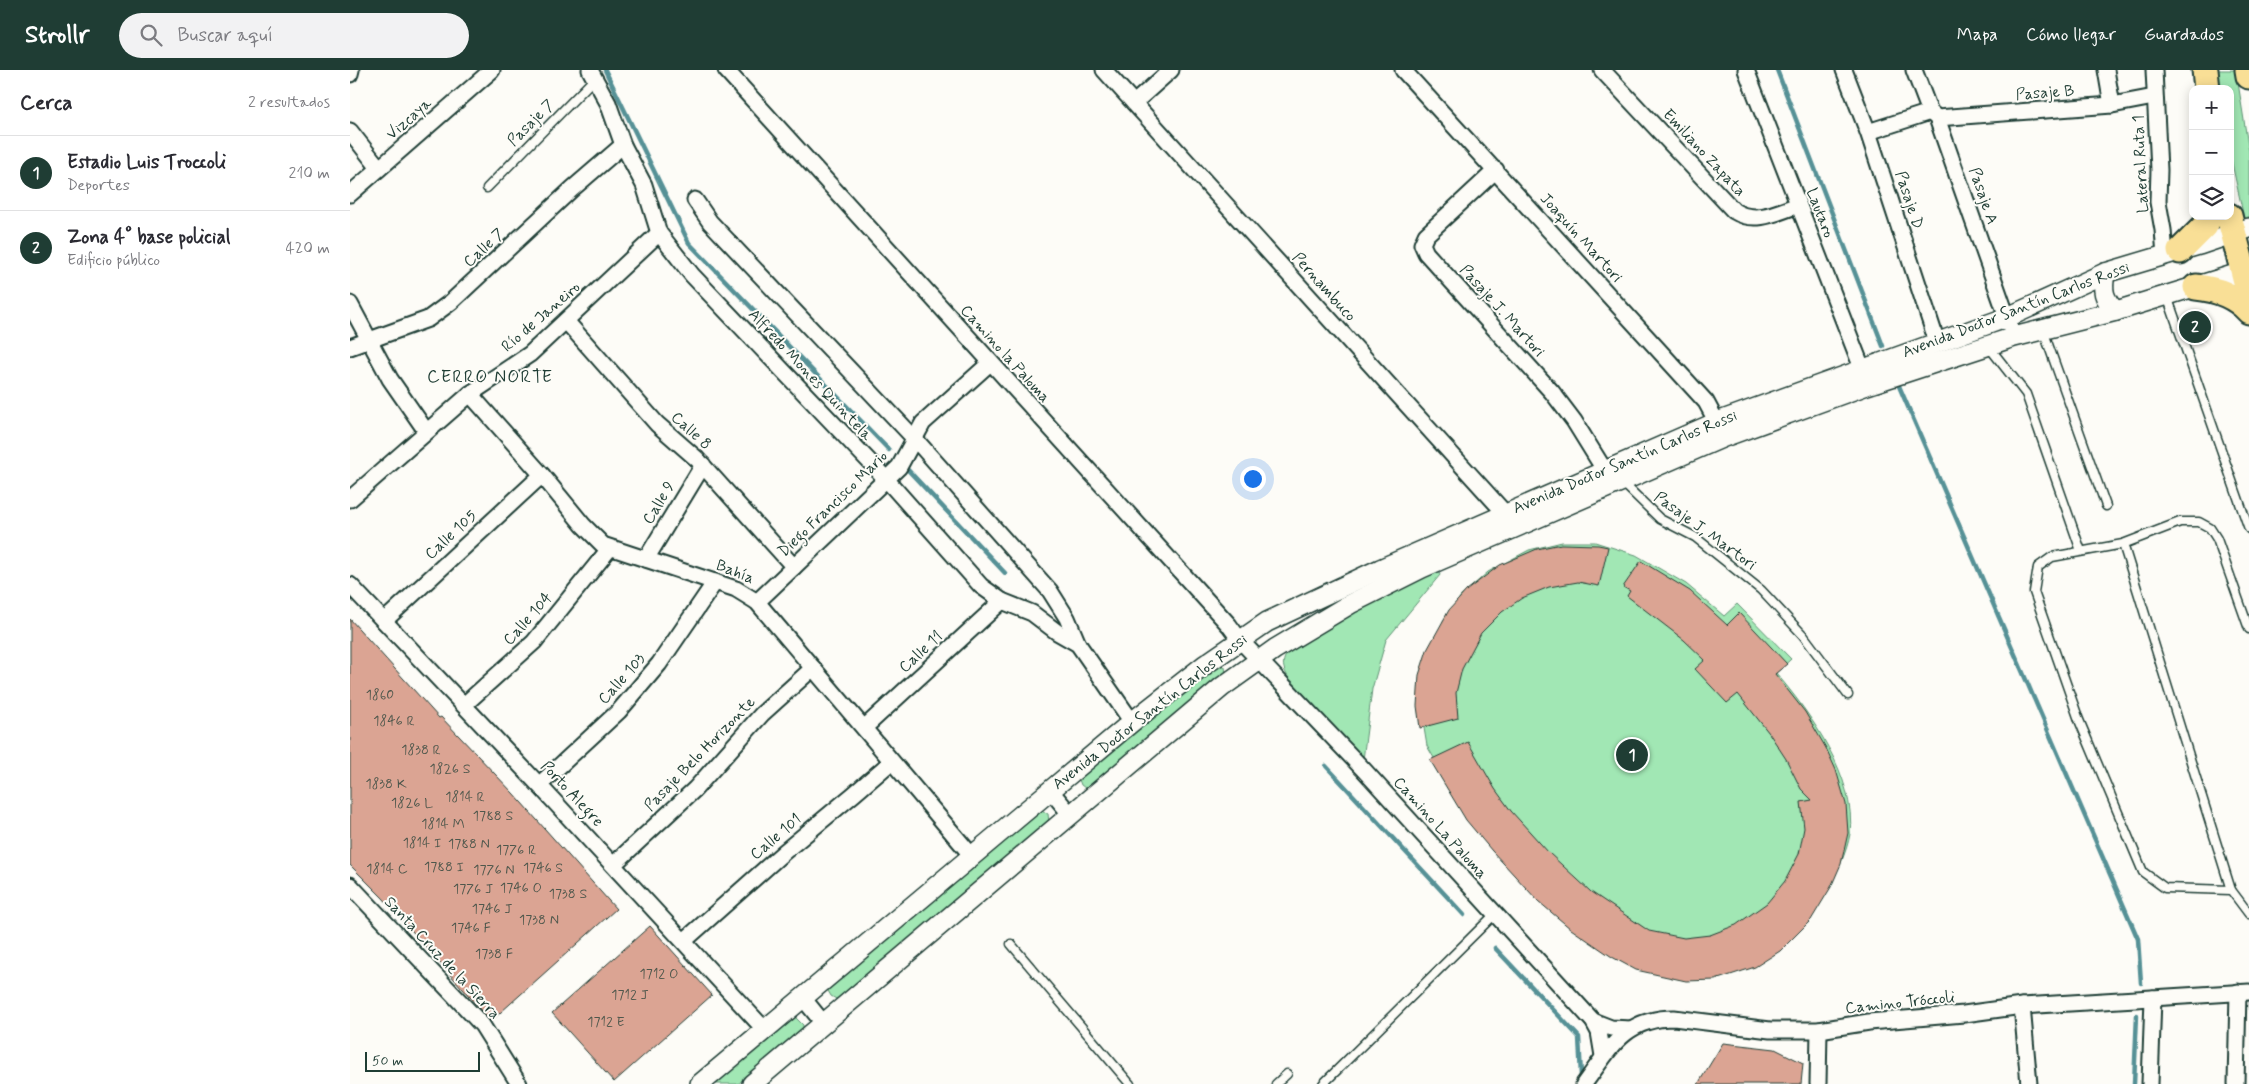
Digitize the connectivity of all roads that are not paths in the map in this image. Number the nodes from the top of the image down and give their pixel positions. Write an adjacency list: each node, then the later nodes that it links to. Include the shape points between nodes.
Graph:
1 (492, 70): 24 (street, Vizcaya)
2 (726, 70): 49 (street, Camino la Paloma)
3 (1104, 70): 18 (street, Pernambuco)
4 (1171, 70): 18 (street)
5 (1403, 70): 25 (street, Joaquín Martori)
6 (1602, 70): 29 (street, Emiliano Zapata, via 1734,211 1751,218)
7 (1746, 70): 29 (street, Lautaro)
8 (1844, 70): 22 (street, Pasaje D)
9 (1914, 70): 20 (street, Pasaje A)
10 (2106, 70): 19 (street)
11 (2154, 70): 17 (street, Lateral Ruta 1)
12 (2204, 70): 16 (highway)
13 (2248, 70): 15 (highway)
14 (593, 74): 23 (street, Alfredo Mones Quintela, via 608,103); 26 (lane, Pasaje 7)
15 (2249, 76)
16 (2206, 85)
17 (2154, 97): 19 (street, Pasaje B); 33 (street, Lateral Ruta 1, via 2158,202 2163,230)
18 (1134, 103): 62 (street, Pernambuco)
19 (2112, 105): 20 (street, Pasaje B)
20 (1934, 115): 22 (street, Pasaje B); 41 (street, Pasaje A)
21 (350, 130): 24 (street)
22 (1868, 132): 46 (street, Pasaje D)
23 (623, 145): 32 (street, Alfredo Mones Quintela, via 644,185); 45 (street, Calle 7, via 451,302 428,319)
24 (379, 168): 27 (street, Vizcaya)
25 (1496, 170): 52 (street, Joaquín Martori, via 1706,402); 56 (street, Pasaje J. Martori, via 1426,235 1422,244 1426,254 1552,392)
26 (487, 188)
27 (350, 194)
28 (695, 200): 54 (street, Alfredo Mones Quintela, via 710,222)
29 (1798, 205): 50 (street, Lautaro)
30 (2208, 220): 33 (highway)
31 (2237, 226): 33 (street, Avenida Doctor Santín Carlos Rossi); 35 (highway)
32 (659, 233): 42 (street, Río de Janeiro); 58 (street, Alfredo Mones Quintela, via 692,275)
33 (2172, 253): 34 (street, Avenida Doctor Santín Carlos Rossi)
34 (2106, 273): 39 (street, via 2104,293); 41 (street, Avenida Doctor Santín Carlos Rossi)
35 (2247, 278): 36 (street, Avenida Doctor Santín Carlos Rossi)
36 (2196, 287): 37 (street, Avenida Doctor Santín Carlos Rossi); 40 (highway, via 2223,292)
37 (2167, 296): 39 (street, Avenida Doctor Santín Carlos Rossi); 63 (lane)
38 (350, 304): 45 (street)
39 (2116, 311): 43 (street, Avenida Doctor Santín Carlos Rossi)
40 (2249, 311)
41 (2008, 317): 44 (street, Pasaje A); 46 (street, Avenida Doctor Santín Carlos Rossi)
42 (566, 321): 51 (street, Río de Janeiro, via 530,354); 55 (street, Calle 8, via 657,424)
43 (2044, 330): 44 (street, Avenida Doctor Santín Carlos Rossi); 61 (lane)
44 (2014, 337): 47 (street, Avenida Doctor Santín Carlos Rossi)
45 (368, 340): 48 (street, Calle 7); 53 (street, via 402,399)
46 (1937, 342): 50 (street, Avenida Doctor Santín Carlos Rossi)
47 (1988, 346): 52 (street, Avenida Doctor Santín Carlos Rossi); 66 (lane, via 2026,394)
48 (350, 348)
49 (990, 363): 54 (street, Diego Francisco Mario, via 938,408); 76 (street, Camino la Paloma)
50 (1862, 368): 52 (street, Avenida Doctor Santín Carlos Rossi)
51 (470, 394): 53 (street, Río de Janeiro); 57 (street, Bahía)
52 (1720, 429): 56 (street, Avenida Doctor Santín Carlos Rossi); 59 (street, Avenida Doctor Santín Carlos Rossi)
53 (426, 431): 60 (street, Río de Janeiro)
54 (914, 438): 58 (street, Diego Francisco Mario, via 899,467); 77 (street, Alfredo Mones Quintela, via 1050,591)
55 (703, 466): 67 (street, Calle 9); 68 (street, Calle 8)
56 (1606, 471): 59 (street, Pasaje J. Martori); 62 (street, Avenida Doctor Santín Carlos Rossi)
57 (542, 475): 65 (street, Bahía, via 595,538); 74 (street, Calle 105)
58 (886, 479): 68 (street, Diego Francisco Mario); 73 (street, Alfredo Mones Quintela, via 981,586)
59 (1622, 482): 62 (street, Avenida Doctor Santín Carlos Rossi); 80 (lane, Pasaje J, Martori, via 1660,518 1695,537 1761,590 1803,635)
60 (350, 499)
61 (2106, 506)
62 (1512, 520): 71 (street, Avenida Doctor Santín Carlos Rossi); 78 (street, Avenida Doctor Santín Carlos Rossi, via 1350,604)
63 (2249, 529)
64 (2123, 544): 66 (lane); 75 (lane, via 2180,522 2199,522 2210,528 2217,539); 91 (lane)
65 (610, 548): 67 (street, Bahía); 81 (street, Calle 104, via 534,642)
66 (2081, 551): 91 (lane, via 2052,556 2038,567 2034,592 2079,720 2142,872 2165,888)
67 (646, 560): 69 (street, Bahía)
68 (794, 567): 72 (street, Diego Francisco Mario)
69 (715, 582): 72 (street, Bahía, via 736,589); 85 (street, Calle 103, via 659,664 619,711)
70 (350, 585): 74 (street, Porto Alegre)
71 (1330, 592): 76 (street, Avenida Doctor Santín Carlos Rossi, via 1267,622); 78 (street, via 1319,606 1268,643)
72 (757, 602): 79 (street, Bahía)
73 (1002, 602): 77 (street, Alfredo Mones Quintela, via 1032,612); 83 (street, Calle 11)
74 (384, 620): 81 (street, Porto Alegre)
75 (2249, 629)
76 (1240, 640): 78 (street, Camino la Paloma); 82 (street, Avenida Doctor Santín Carlos Rossi)
77 (1078, 644): 82 (street, Alfredo Mones Quintela)
78 (1259, 660): 87 (street, Avenida Doctor Santín Carlos Rossi, via 1222,687); 92 (street, Camino La Paloma)
79 (813, 668): 83 (street, Bahía); 89 (street, Pasaje Belo Horizonte, via 762,714 695,789)
80 (1848, 695)
81 (464, 705): 85 (street, Porto Alegre)
82 (1132, 722): 86 (street, Avenida Doctor Santín Carlos Rossi)
83 (864, 728): 84 (street, Bahía)
84 (891, 762): 88 (street, Bahía); 94 (street, Calle 101)
85 (539, 785): 89 (street, Porto Alegre)
86 (1050, 790): 87 (street, Avenida Doctor Santín Carlos Rossi); 88 (street, Avenida Doctor Santín Carlos Rossi)
87 (1070, 815): 101 (street, Avenida Doctor Santín Carlos Rossi)
88 (972, 856): 97 (street, Avenida Doctor Santín Carlos Rossi)
89 (613, 865): 94 (street, Porto Alegre)
90 (350, 884): 108 (street, Santa Cruz de la Sierra, via 482,1026)
91 (2231, 890): 93 (lane)
92 (1495, 914): 100 (street, Camino La Paloma); 112 (lane)
93 (2249, 914)
94 (684, 941): 103 (street, Porto Alegre)
95 (1011, 944): 107 (lane)
96 (2243, 992): 98 (street, Camino Tróccoli); 117 (street)
97 (803, 998): 101 (street); 103 (street, Avenida Doctor Santín Carlos Rossi)
98 (2153, 998): 99 (street, Camino Tróccoli); 116 (street)
99 (2022, 1006): 104 (street, Camino Tróccoli); 115 (street)
100 (1593, 1021): 102 (street, via 1611,1028); 105 (street, Camino La Paloma, via 1599,1032)
101 (824, 1024): 110 (street, Avenida Doctor Santín Carlos Rossi)
102 (1630, 1029): 104 (street, Camino Tróccoli, via 1646,1021 1674,1018 1770,1030); 105 (street, Camino Tróccoli)
103 (765, 1030): 109 (street, Avenida Doctor Santín Carlos Rossi)
104 (1819, 1030): 114 (street)
105 (1603, 1056): 113 (street, Camino Tróccoli)
106 (1287, 1074): 111 (lane)
107 (1127, 1083)
108 (519, 1084)
109 (700, 1084)
110 (752, 1084)
111 (1276, 1084)
112 (1323, 1084)
113 (1584, 1084)
114 (1818, 1084)
115 (2029, 1084)
116 (2150, 1084)
117 (2236, 1084)

